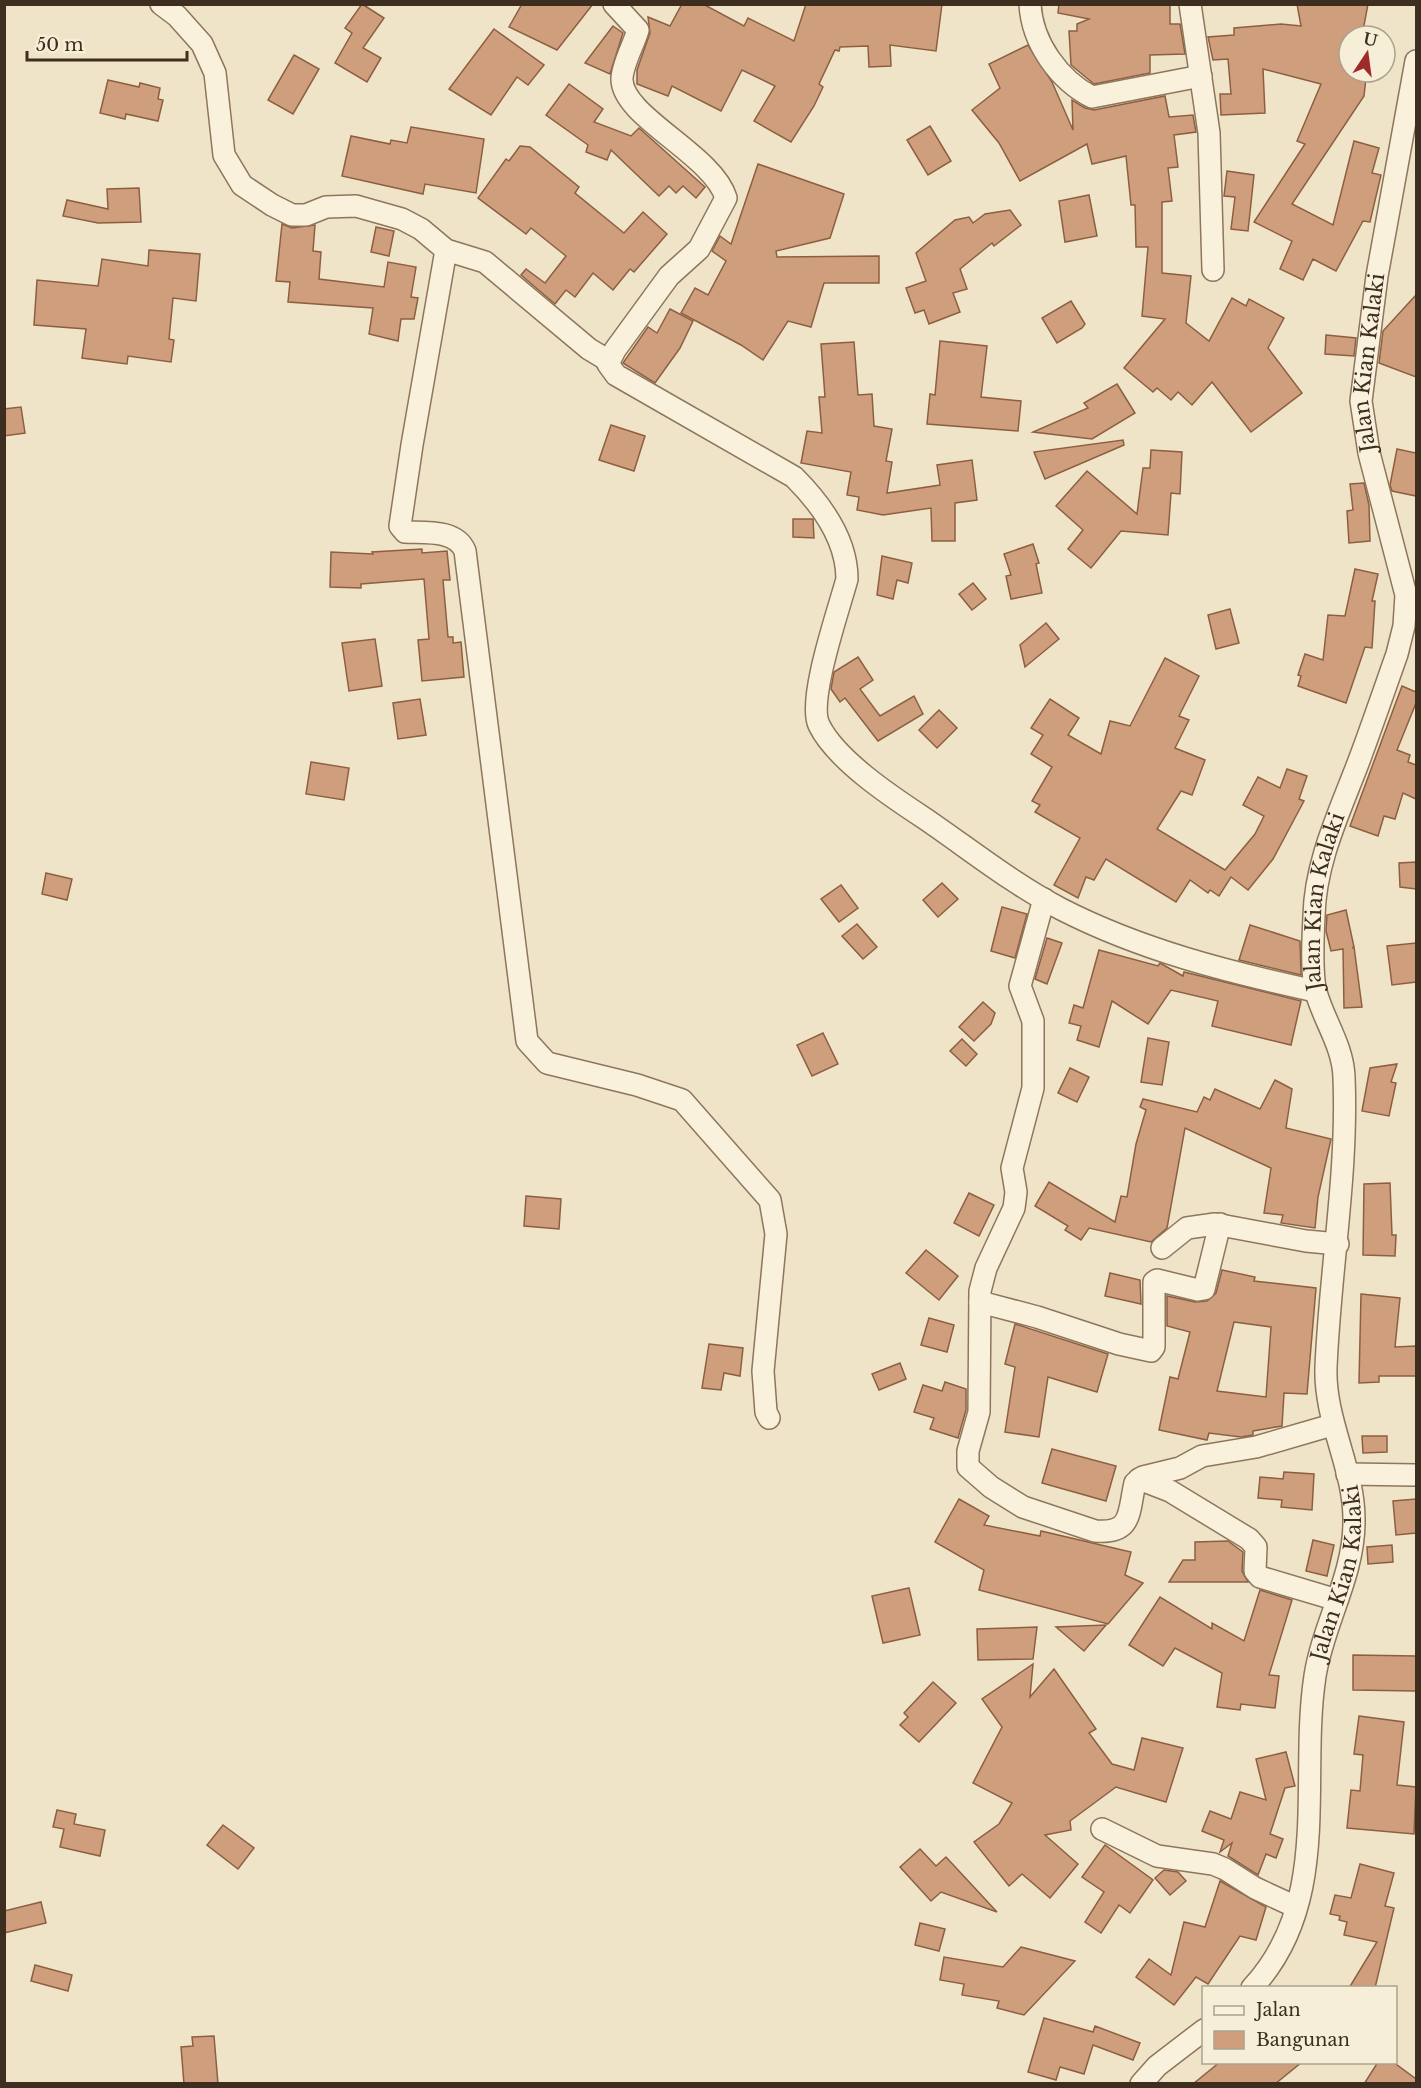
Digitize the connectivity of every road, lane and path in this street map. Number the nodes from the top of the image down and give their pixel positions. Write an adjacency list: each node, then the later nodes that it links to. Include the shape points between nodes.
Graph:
1 (161, 4): 7 (street, via 202,44 215,73 224,155 242,185 272,206 292,214 326,207 356,206 380,211 422,229)
2 (614, 4): 9 (street, via 638,30 622,78 625,94 636,108 712,171 726,198 699,249 669,276)
3 (1030, 4): 6 (street, via 1031,18 1049,57 1065,79 1092,97)
4 (1190, 4): 6 (street)
5 (1416, 61): 11 (street, Jalan Kian Kalaki, via 1377,276 1361,401 1369,453 1406,595 1404,626 1323,856 1314,914)
6 (1201, 76): 8 (street, via 1209,134)
7 (446, 250): 9 (street, via 485,262); 16 (street, via 400,526 405,532 449,535 462,543 465,551 527,1041 547,1063 682,1100 770,1200 776,1234 763,1371 766,1412)
8 (1213, 270)
9 (609, 361): 10 (street, via 616,375 775,464 813,496 833,527 847,565 847,579 817,688 818,725 868,779)
10 (1044, 899): 11 (street, via 1123,936 1202,965); 15 (street, via 1020,986 1033,1021 1035,1048 1031,1096 1012,1168 1016,1199 986,1268)
11 (1315, 991): 13 (street, Jalan Kian Kalaki, via 1336,1040 1344,1072)
12 (1220, 1224): 13 (street); 14 (street, via 1187,1228); 15 (street, via 1204,1289 1154,1282 1151,1351)
13 (1338, 1244): 17 (street, Jalan Kian Kalaki, via 1326,1376)
14 (1162, 1248)
15 (980, 1302): 20 (street, via 979,1412 968,1451 968,1467 1023,1507 1095,1532 1122,1528 1127,1523)
16 (770, 1418)
17 (1332, 1425): 18 (street, Jalan Kian Kalaki); 20 (street, via 1256,1447 1202,1456 1180,1468)
18 (1347, 1474): 19 (street); 21 (street, Jalan Kian Kalaki, via 1354,1524)
19 (1416, 1475)
20 (1139, 1479): 21 (street, via 1170,1491 1249,1539 1256,1547 1255,1571 1260,1577)
21 (1337, 1600): 23 (street, Jalan Kian Kalaki, via 1315,1674 1306,1872)
22 (1109, 1828): 23 (street, via 1164,1851 1231,1870 1270,1888)
23 (1296, 1907): 24 (street, Jalan Kian Kalaki, via 1279,1950)
24 (1254, 1986)
25 (1202, 2031): 26 (street, via 1157,2066)
26 (1141, 2084)

